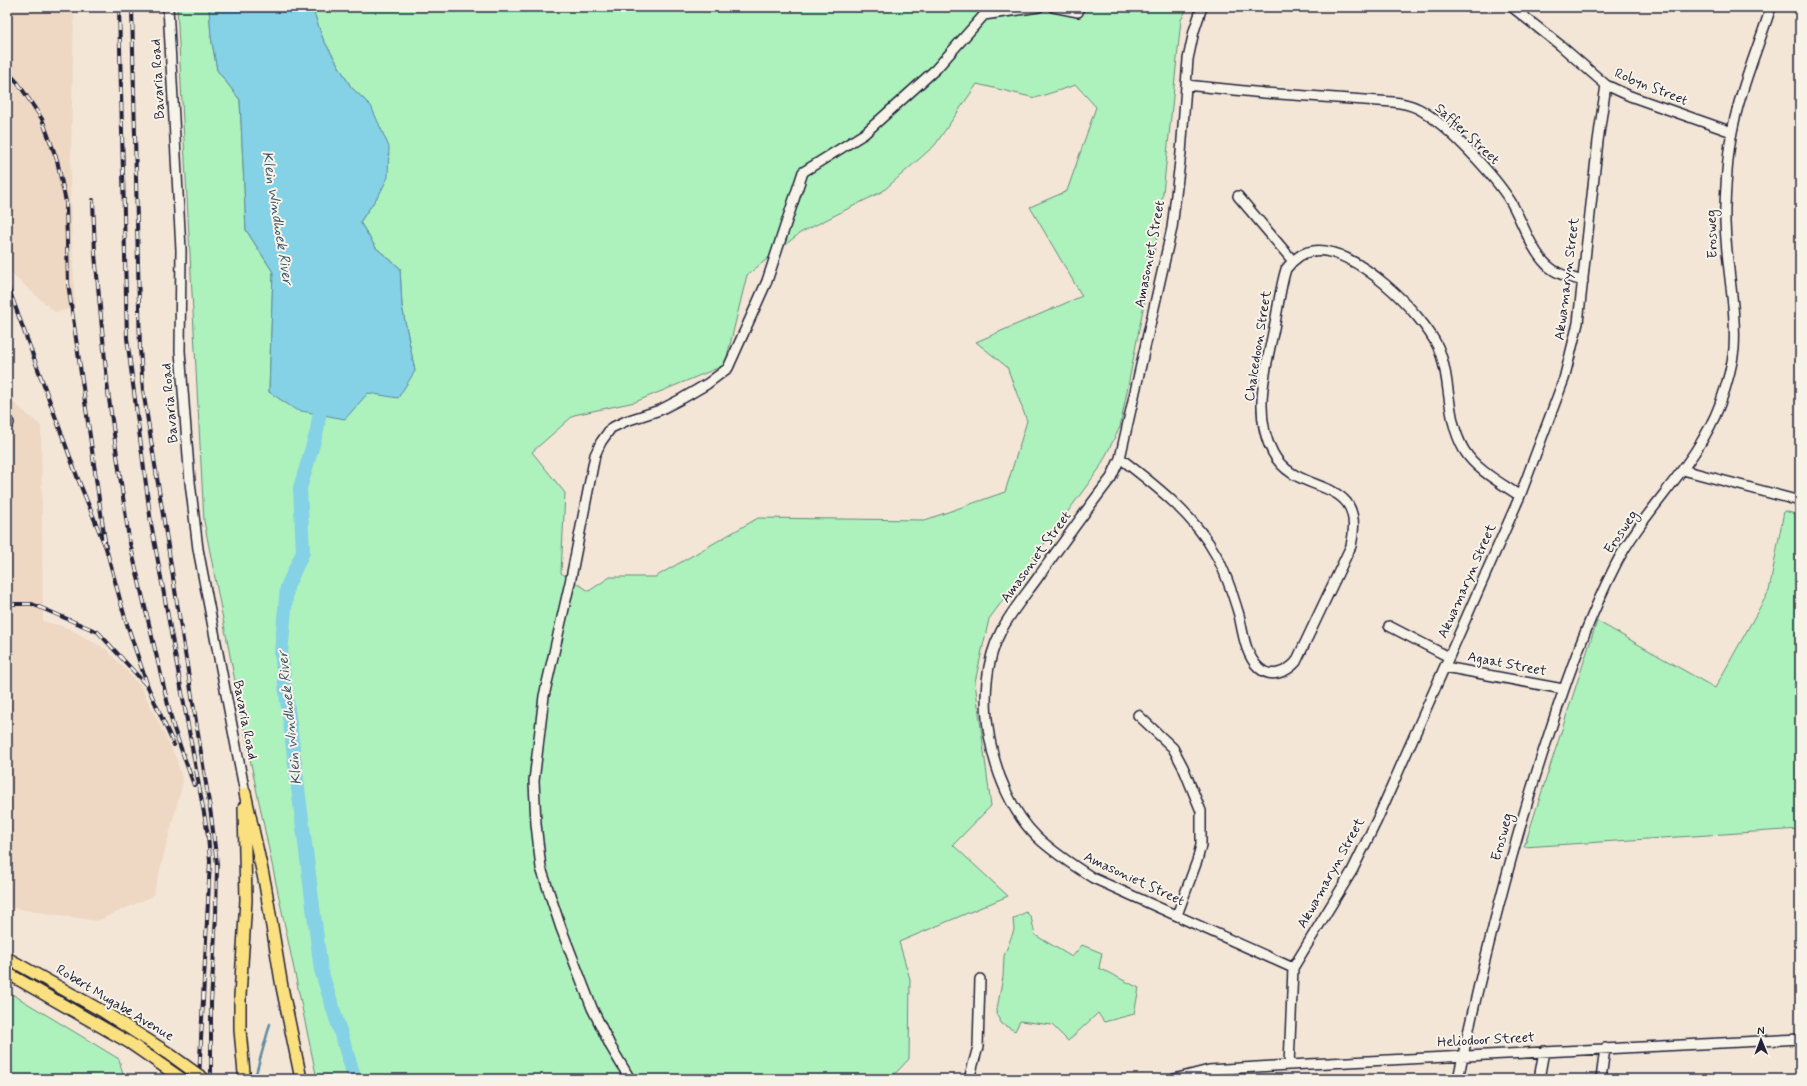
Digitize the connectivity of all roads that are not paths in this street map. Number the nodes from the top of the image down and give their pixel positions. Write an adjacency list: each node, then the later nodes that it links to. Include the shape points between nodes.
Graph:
1 (168, 7): 23 (street, Bavaria Road, via 181,250 180,351 190,482 198,549)
2 (1039, 7): 38 (street, via 984,14 936,69 864,134 803,172 767,281 728,368 707,384 660,410 611,428 595,455 544,696 534,781 536,824 541,868 561,928 592,1008)
3 (1054, 7): 7 (street)
4 (1202, 7): 8 (street, Amasoniet Street, via 1191,42)
5 (1512, 7): 9 (street, Robyn Street)
6 (1771, 7): 10 (street, Erosweg)
7 (1078, 12)
8 (1186, 85): 13 (street, Saffier Street, via 1408,104 1446,130 1495,179 1539,256 1547,265 1561,274); 14 (street, Amasoniet Street, via 1172,228)
9 (1606, 85): 10 (street, Robyn Street, via 1637,99); 13 (street, Akwamaryn Street)
10 (1732, 132): 15 (street, Erosweg, via 1724,227 1734,349 1726,382 1707,435)
11 (1238, 196): 12 (street)
12 (1293, 261): 14 (street, Chalcedoon Street, via 1286,269 1284,277 1264,383 1262,411 1267,442 1281,466 1347,501 1354,520 1351,546 1296,662 1291,667 1280,673 1269,674 1253,661 1246,646 1226,577 1216,555 1175,506); 16 (street, via 1302,254 1320,250 1345,258 1369,271 1408,306 1426,327 1438,348 1453,423 1465,452 1480,467)
13 (1583, 282): 16 (street, Akwamaryn Street, via 1578,323 1566,372)
14 (1120, 458): 24 (street, Amasoniet Street, via 1111,478 1001,631 994,648 988,678 986,717 989,741 999,773 1014,806 1037,837 1070,864 1093,878)
15 (1683, 470): 17 (street); 21 (street, Erosweg, via 1615,565 1585,630)
16 (1520, 496): 19 (street, Akwamaryn Street)
17 (1800, 501)
18 (1389, 626): 19 (street)
19 (1449, 657): 20 (street, Akwamaryn Street)
20 (1445, 667): 21 (street, Agaat Street); 26 (street, Akwamaryn Street, via 1355,865)
21 (1563, 690): 32 (street, Erosweg, via 1526,802 1506,875)
22 (1138, 715): 24 (street, via 1173,748 1201,811 1201,846)
23 (246, 793): 34 (main road, via 246,900 240,996); 37 (main road)
24 (1177, 915): 26 (street, Amasoniet Street)
25 (7, 958): 36 (main road, Robert Mugabe Avenue, bridge, via 104,1012)
26 (1293, 968): 33 (street, Akwamaryn Street)
27 (7, 972): 35 (main road, Robert Mugabe Avenue, via 103,1027)
28 (980, 979): 39 (street, via 978,1047)
29 (1800, 1039): 30 (street, Heliodoor Street)
30 (1605, 1048): 31 (street, Heliodoor Street); 43 (street)
31 (1544, 1051): 32 (street, Heliodoor Street); 42 (street)
32 (1463, 1055): 33 (street, Heliodoor Street); 41 (street, Erosweg)
33 (1289, 1065): 40 (street, Heliodoor Street, via 1210,1070)
34 (244, 1073)
35 (182, 1079)
36 (204, 1079)
37 (301, 1079)
38 (630, 1079)
39 (968, 1079)
40 (1174, 1079)
41 (1458, 1079)
42 (1539, 1079)
43 (1601, 1079)

